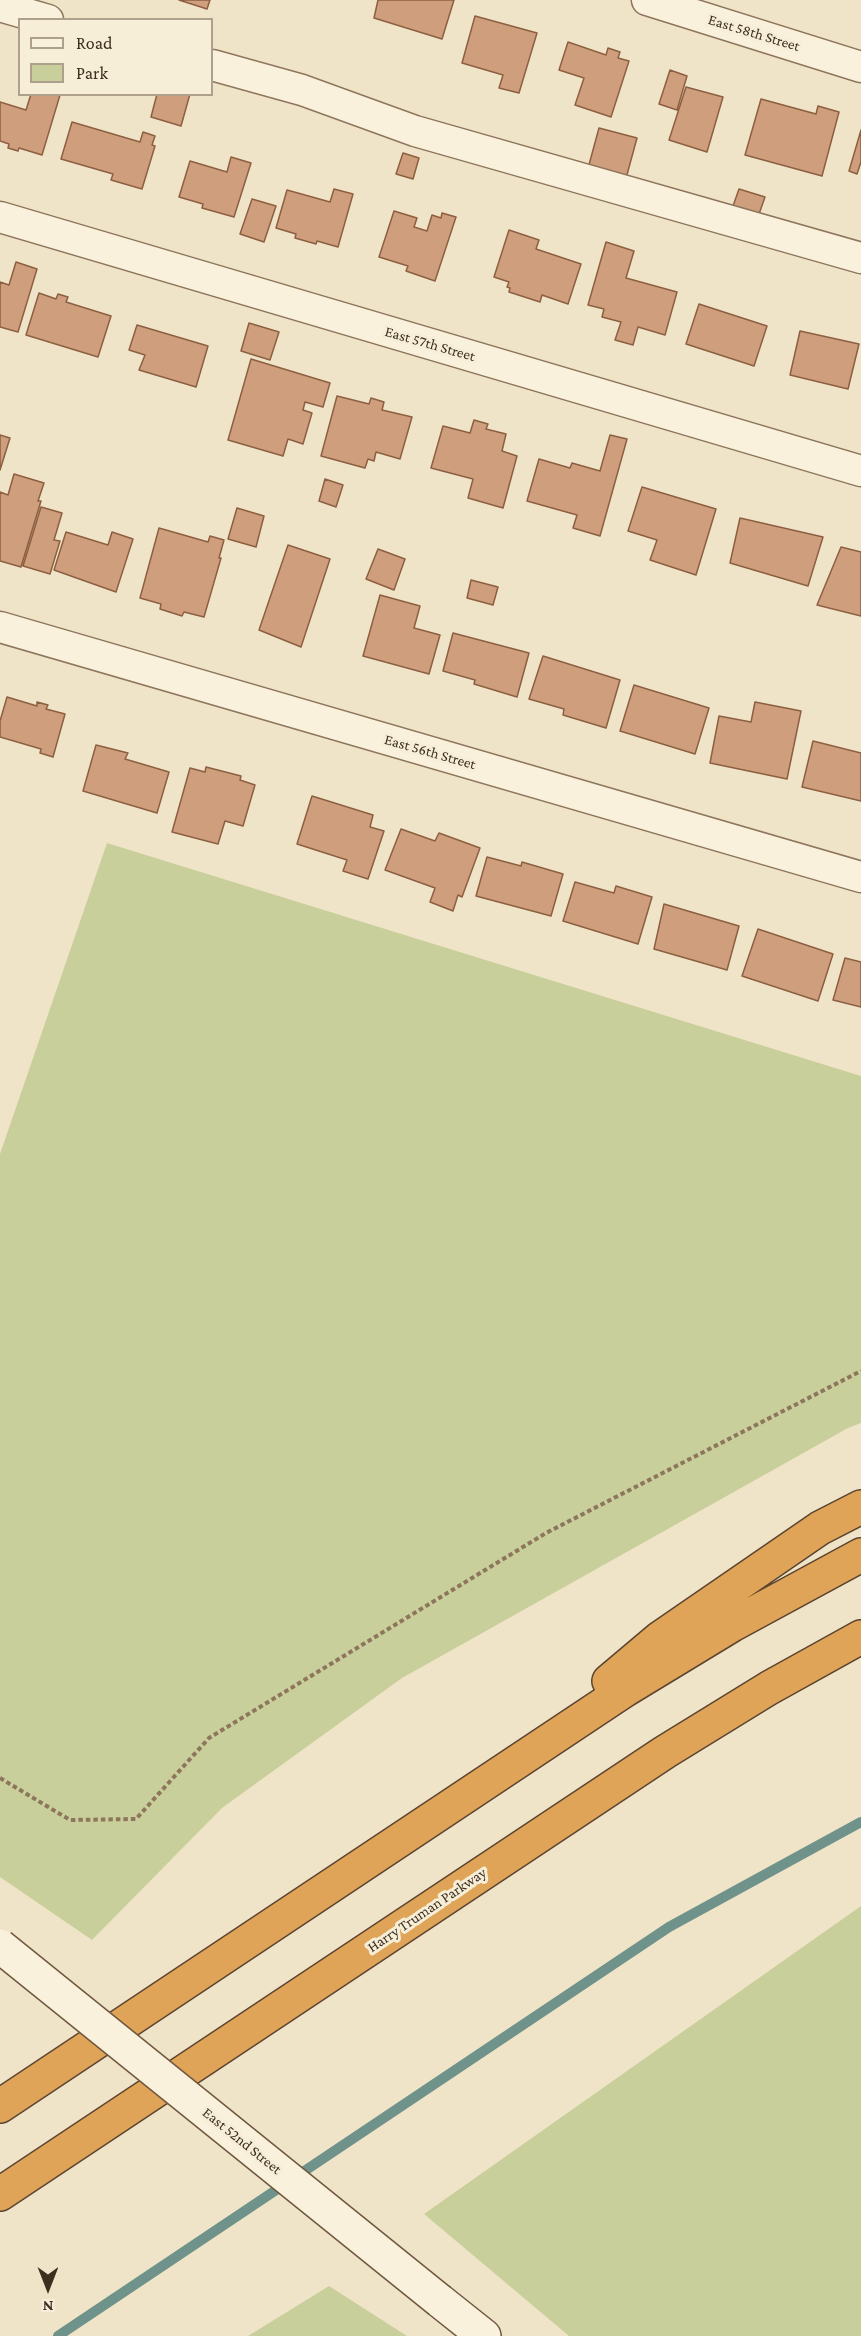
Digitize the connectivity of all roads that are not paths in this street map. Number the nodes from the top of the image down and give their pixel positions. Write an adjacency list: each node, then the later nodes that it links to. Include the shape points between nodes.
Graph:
1 (647, 0): 5 (street, East 58th Street)
2 (0, 6): 3 (street)
3 (41, 18)
4 (213, 65): 7 (street, via 302,90 415,131)
5 (861, 67)
6 (0, 218): 8 (street, East 57th Street)
7 (861, 258)
8 (861, 471)
9 (0, 627): 10 (street, East 56th Street)
10 (861, 878)
11 (861, 1507): 14 (highway, via 820,1528 660,1638)
12 (861, 1555): 14 (highway, via 723,1631)
13 (861, 1637): 17 (highway, Harry Truman Parkway, via 665,1752)
14 (510, 1766): 16 (highway)
15 (0, 1946): 18 (main road, East 52nd Street, bridge)
16 (0, 2106)
17 (0, 2194)
18 (484, 2336)

